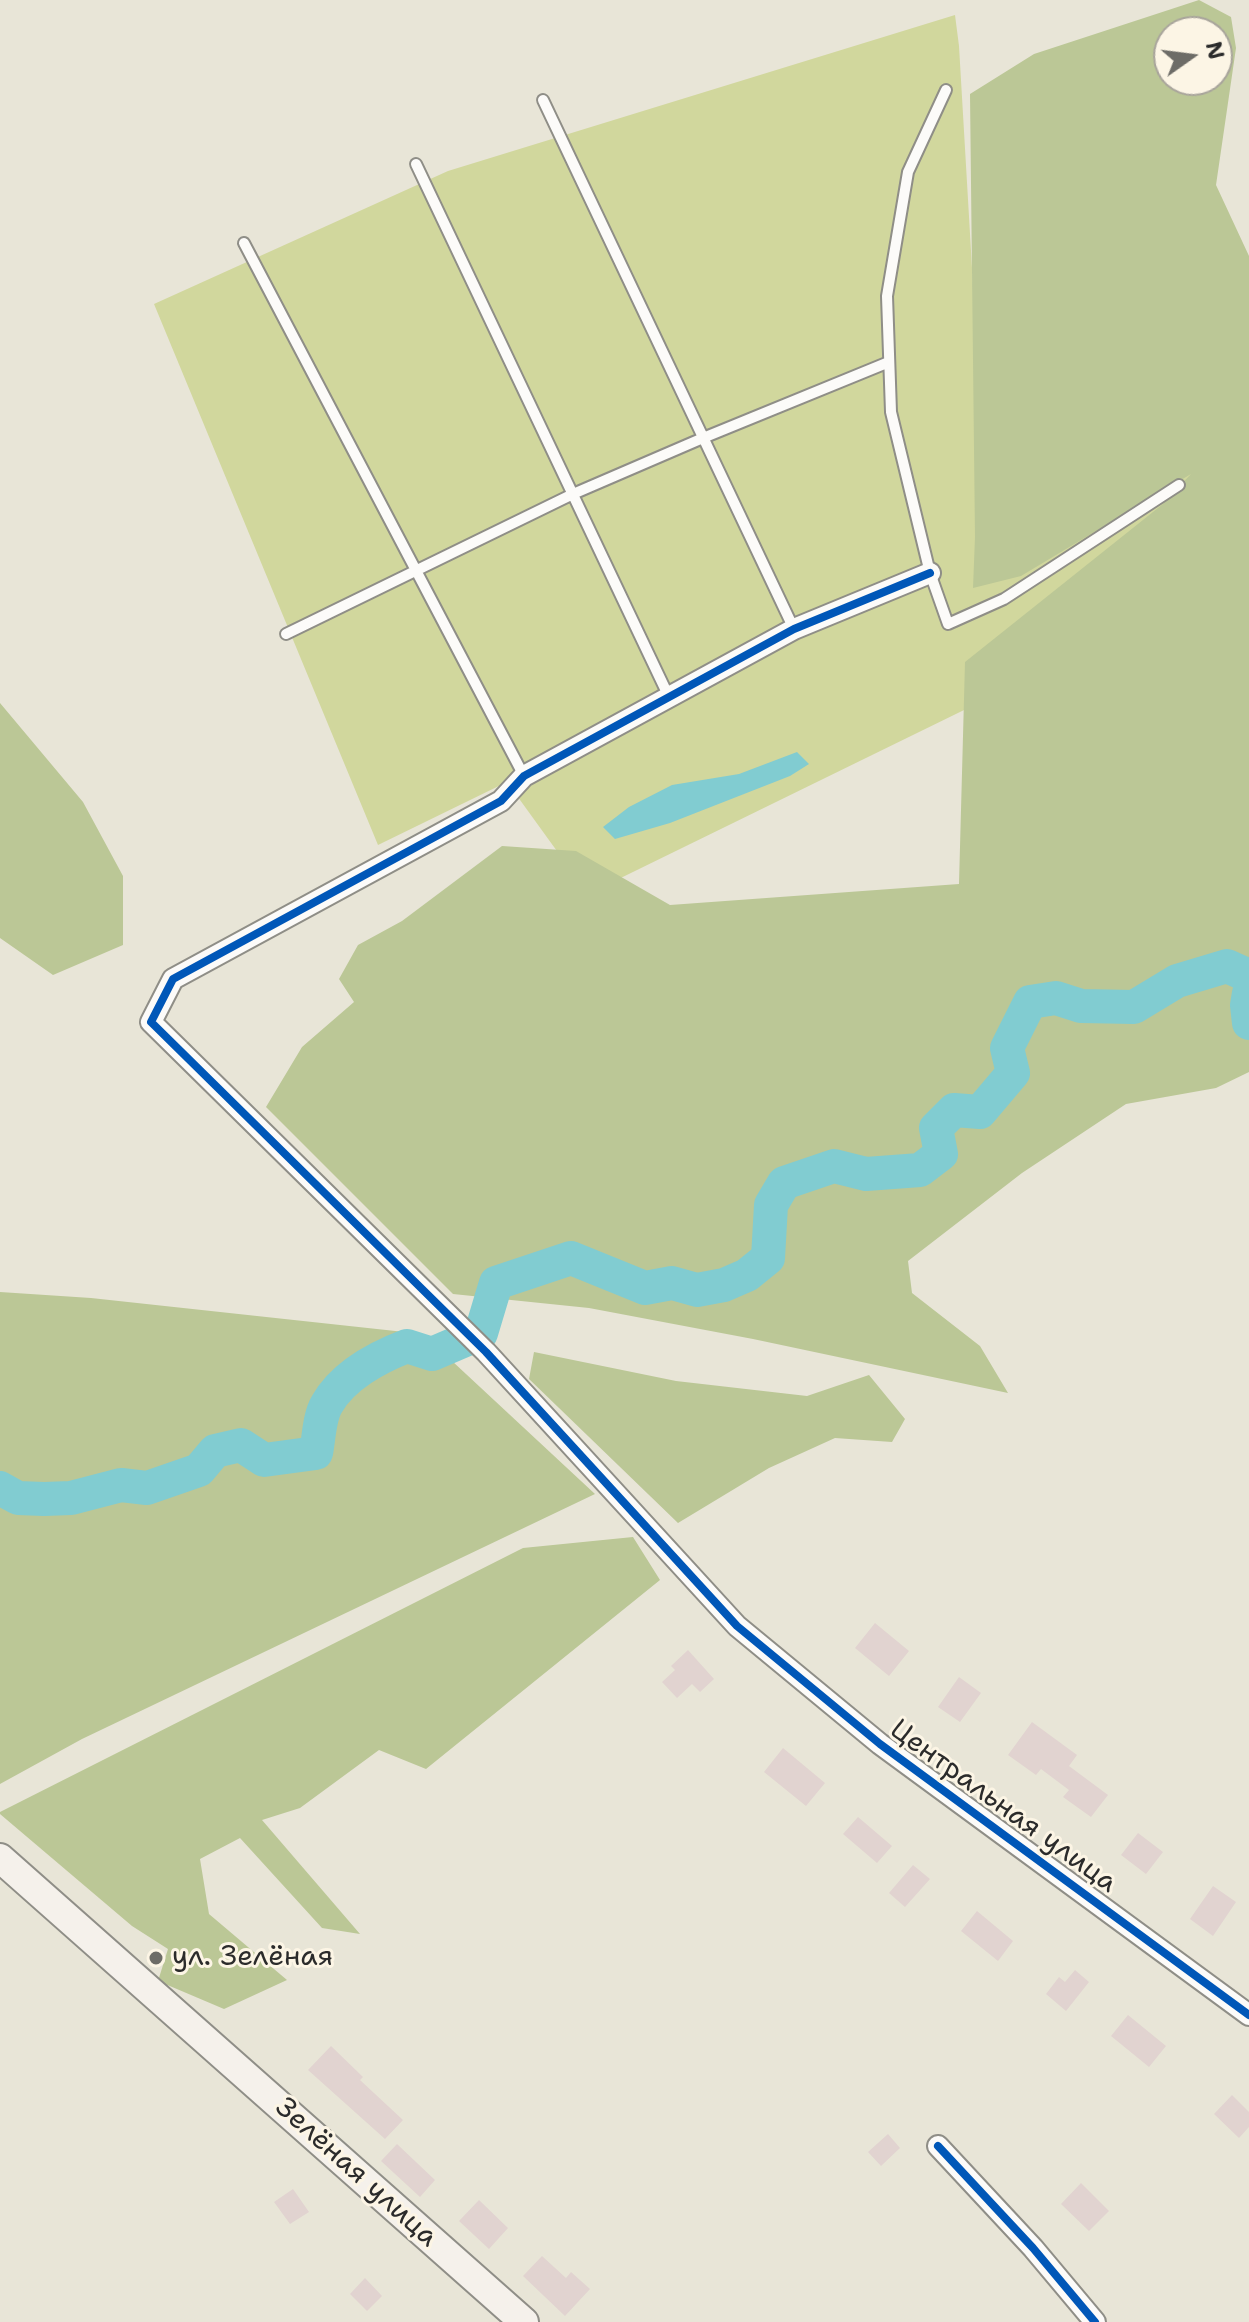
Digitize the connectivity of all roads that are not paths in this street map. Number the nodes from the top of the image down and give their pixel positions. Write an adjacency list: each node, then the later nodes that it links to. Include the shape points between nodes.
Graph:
1 (946, 90): 5 (lane, via 908,172 887,296)
2 (543, 100): 6 (lane)
3 (416, 164): 8 (lane)
4 (244, 243): 9 (lane)
5 (889, 362): 6 (lane); 10 (lane, via 891,412)
6 (703, 438): 8 (lane); 11 (lane)
7 (1179, 485): 10 (lane, via 1004,599 948,624)
8 (573, 494): 9 (lane); 13 (lane)
9 (416, 570): 12 (lane); 14 (lane)
10 (930, 573): 11 (street)
11 (794, 629): 13 (street)
12 (286, 634)
13 (669, 697): 14 (street)
14 (524, 776): 16 (street, Центральная улица, via 501,801 173,979 151,1022 486,1352 737,1626 880,1744)
15 (0, 1858): 18 (main road, Зелёная улица)
16 (1249, 2015)
17 (938, 2146): 19 (street)
18 (524, 2322)
19 (1095, 2322)

